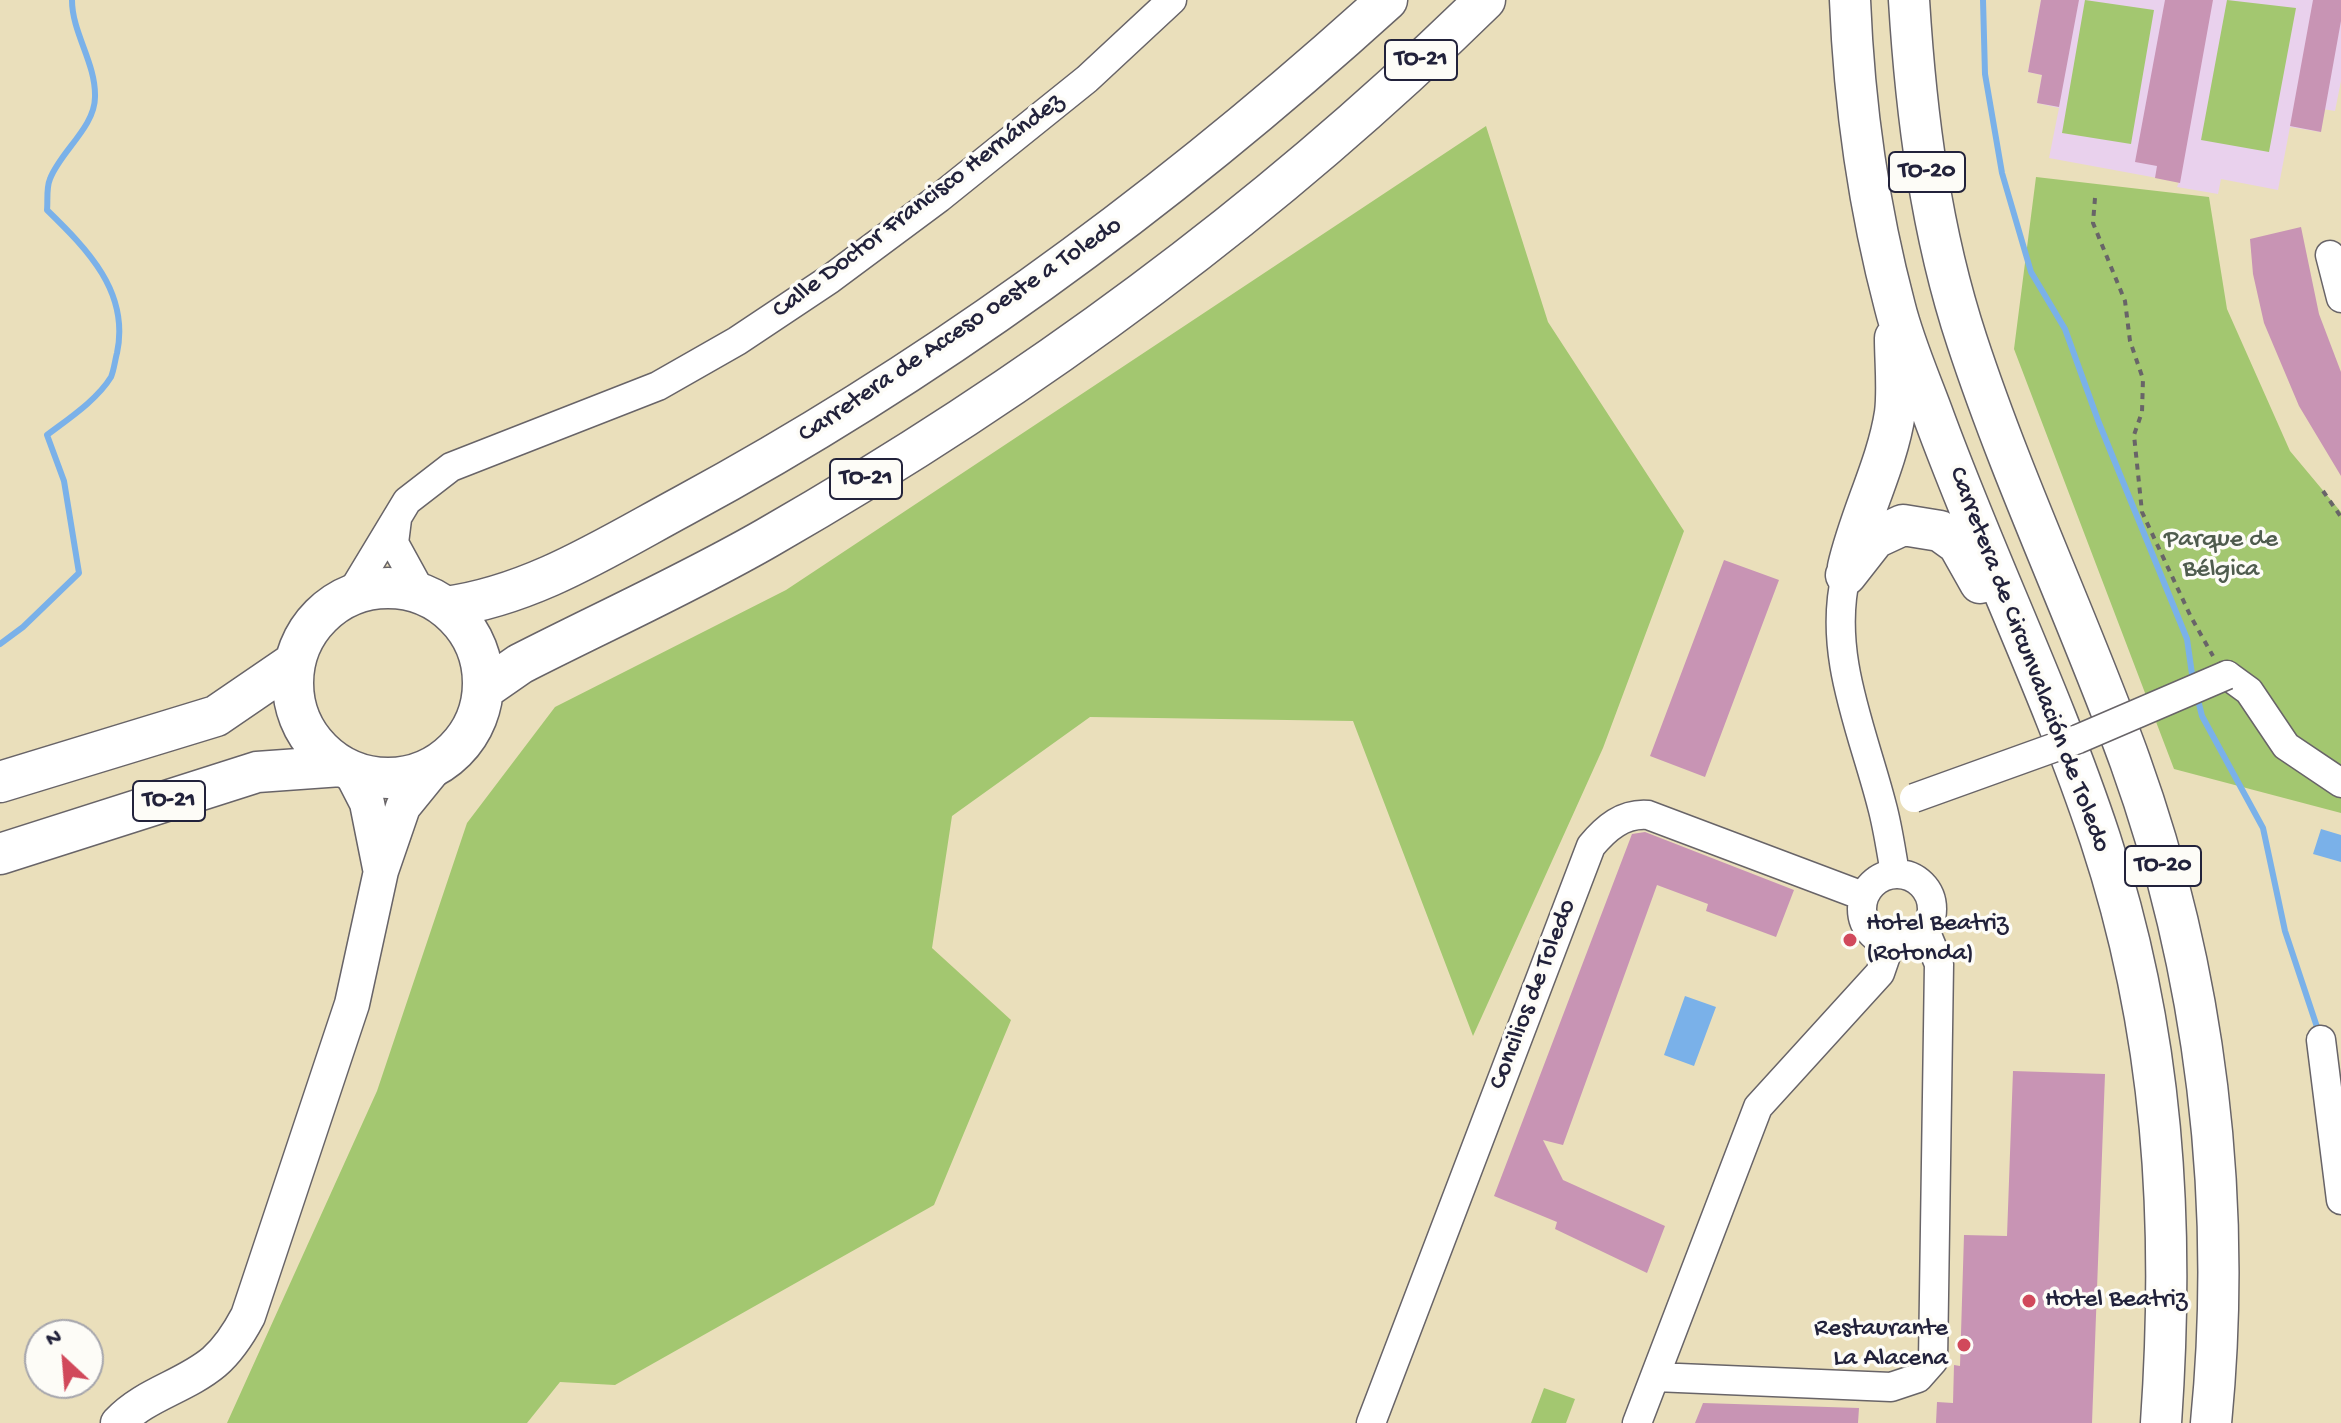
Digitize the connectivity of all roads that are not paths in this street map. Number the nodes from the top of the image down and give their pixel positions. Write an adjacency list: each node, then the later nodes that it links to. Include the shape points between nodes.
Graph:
1 (1172, 0): 9 (street, Calle Doctor Francisco Hernández, via 1087,79 952,188 804,297 658,386 451,467 407,501)
2 (1387, 0): 12 (highway, Carretera de Acceso oeste a Toledo / TO-21, via 1259,114 1100,241 869,400 753,468 516,593)
3 (1485, 0): 14 (highway, TO-21, via 1225,230 1036,369 907,455 765,539 520,664)
4 (1850, 0): 8 (highway, Carretera de Circunvalación de Toledo / TO-20, via 1856,83)
5 (1909, 0): 34 (highway, Carretera de Circunvalación de Toledo / TO-20, via 1927,170 1967,340 2130,762 2184,949 2215,1166 2217,1320)
6 (2330, 255): 7 (street)
7 (2341, 298)
8 (1895, 310): 10 (highway, via 1895,411); 15 (highway, Carretera de Circunvalación de Toledo / TO-20, via 1956,479)
9 (397, 519): 11 (street, Calle Doctor Francisco Hernández); 12 (street, via 394,543)
10 (1846, 575): 15 (highway, via 1888,529 1903,525 1940,531 1958,544 1975,570 2010,648); 23 (street, via 1840,621 1846,675 1883,806)
11 (349, 597): 12 (highway, Carretera de Acceso oeste a Toledo / TO-21, via 385,589); 13 (highway, Carretera de Acceso oeste a Toledo / TO-21, via 315,623)
12 (434, 600): 14 (highway, TO-21, via 460,620 475,644)
13 (295, 662): 17 (highway, Carretera de Acceso oeste a Toledo / TO-21, via 295,698 307,732); 18 (highway, Carretera de Acceso oeste a Toledo / TO-21, via 216,716)
14 (484, 689): 16 (highway, TO-21, via 477,719 461,744)
15 (2049, 704): 33 (highway, Carretera de Circunvalación de Toledo / TO-20, via 2101,841 2145,1018 2166,1170 2168,1323)
16 (438, 764): 17 (highway, TO-21, via 395,778); 22 (main road, via 403,807)
17 (345, 768): 21 (highway, TO-21, via 257,772); 22 (main road, via 367,803)
18 (0, 782)
19 (2341, 783): 20 (street, bridge, via 2286,746 2249,691 2227,675 2078,739)
20 (1914, 798)
21 (0, 854)
22 (381, 871): 30 (main road, via 352,1004 248,1316 214,1362 146,1399)
23 (1895, 873): 24 (street, via 1876,880); 25 (street, via 1917,879 1931,897 1931,920)
24 (1863, 896): 26 (street, via 1863,921 1869,932); 31 (street, Concilios de Toledo, via 1648,815 1626,816 1602,832 1586,861)
25 (1925, 930): 26 (street, via 1909,942); 29 (street, via 1939,964 1933,1361 1918,1378 1891,1387)
26 (1890, 944): 29 (street, via 1880,973 1758,1107)
27 (2321, 1040): 28 (street)
28 (2341, 1200)
29 (1655, 1377): 32 (street)
30 (118, 1423)
31 (1371, 1423)
32 (1637, 1423)
33 (2161, 1423)
34 (2211, 1423)

